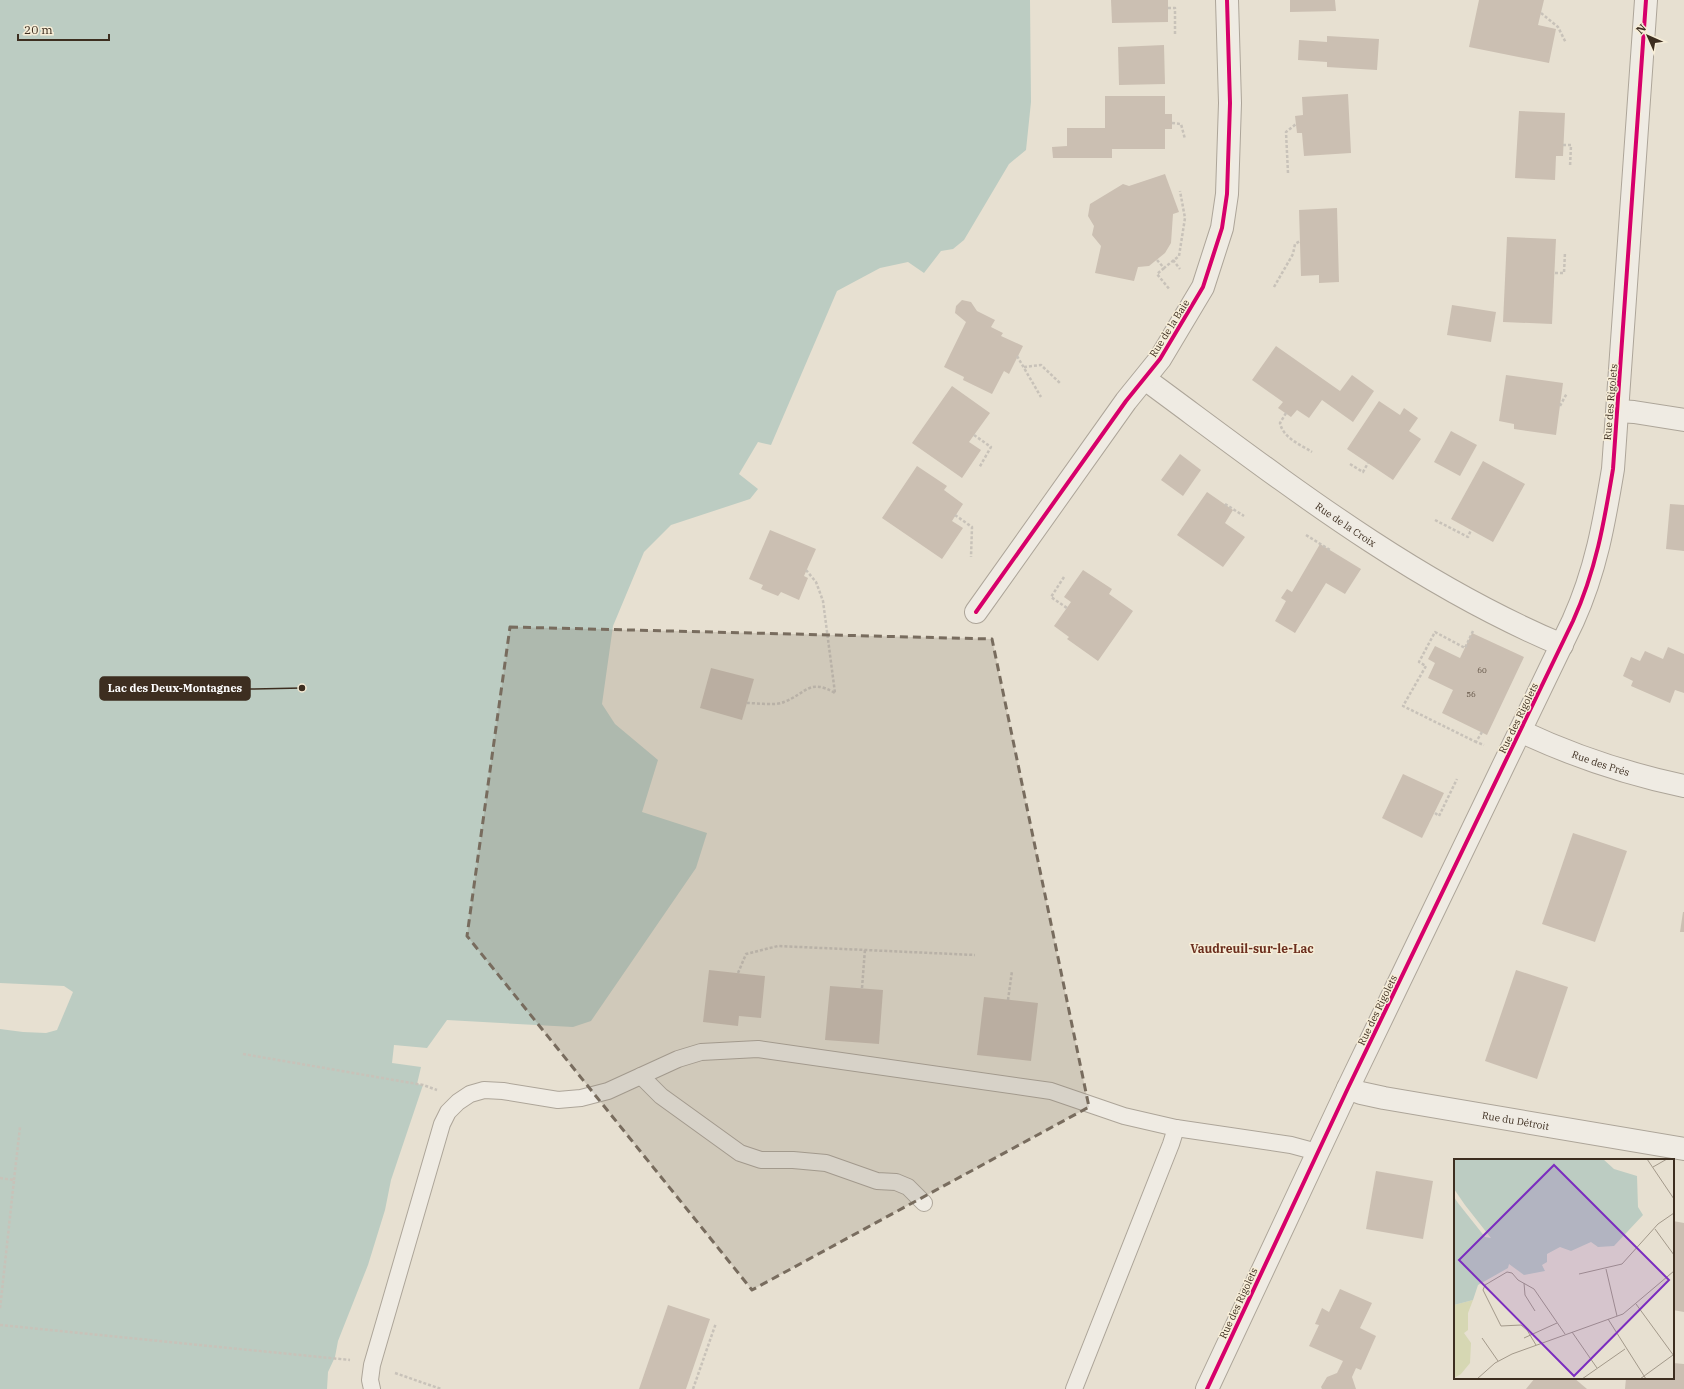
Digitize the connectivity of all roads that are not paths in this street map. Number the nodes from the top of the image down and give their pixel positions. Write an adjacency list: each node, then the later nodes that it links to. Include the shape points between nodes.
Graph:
1 (1227, 0): 3 (street, Rue de la Baie, via 1229,124 1227,194 1222,228 1203,287 1174,338)
2 (1646, 0): 4 (street, Rue des Rigolets)
3 (1145, 379): 6 (street, Rue de la Baie); 7 (street, Rue de la Croix, via 1319,505 1426,575 1503,618)
4 (1618, 411): 5 (street); 7 (street, Rue des Rigolets, via 1613,469 1596,560 1590,582)
5 (1684, 420)
6 (976, 612)
7 (1562, 645): 8 (street, Rue des Rigolets)
8 (1520, 731): 9 (street, Rue des Prés, via 1544,743 1613,768); 11 (street, Rue des Rigolets)
9 (1684, 786)
10 (640, 1076): 12 (lane, via 701,1052 758,1049 1051,1091 1124,1116); 15 (lane, via 661,1096 740,1153 761,1160 826,1164 877,1181 896,1182 908,1187); 16 (lane, via 608,1091 581,1098 558,1100 484,1090 470,1094 448,1112 442,1124 372,1365)
11 (1348, 1088): 13 (street, Rue du Détroit, via 1384,1098); 14 (street, Rue des Rigolets)
12 (1176, 1128): 14 (lane, via 1291,1145); 17 (lane)
13 (1684, 1149)
14 (1318, 1152): 18 (street, Rue des Rigolets)
15 (924, 1203)
16 (372, 1389)
17 (1074, 1389)
18 (1207, 1389)

